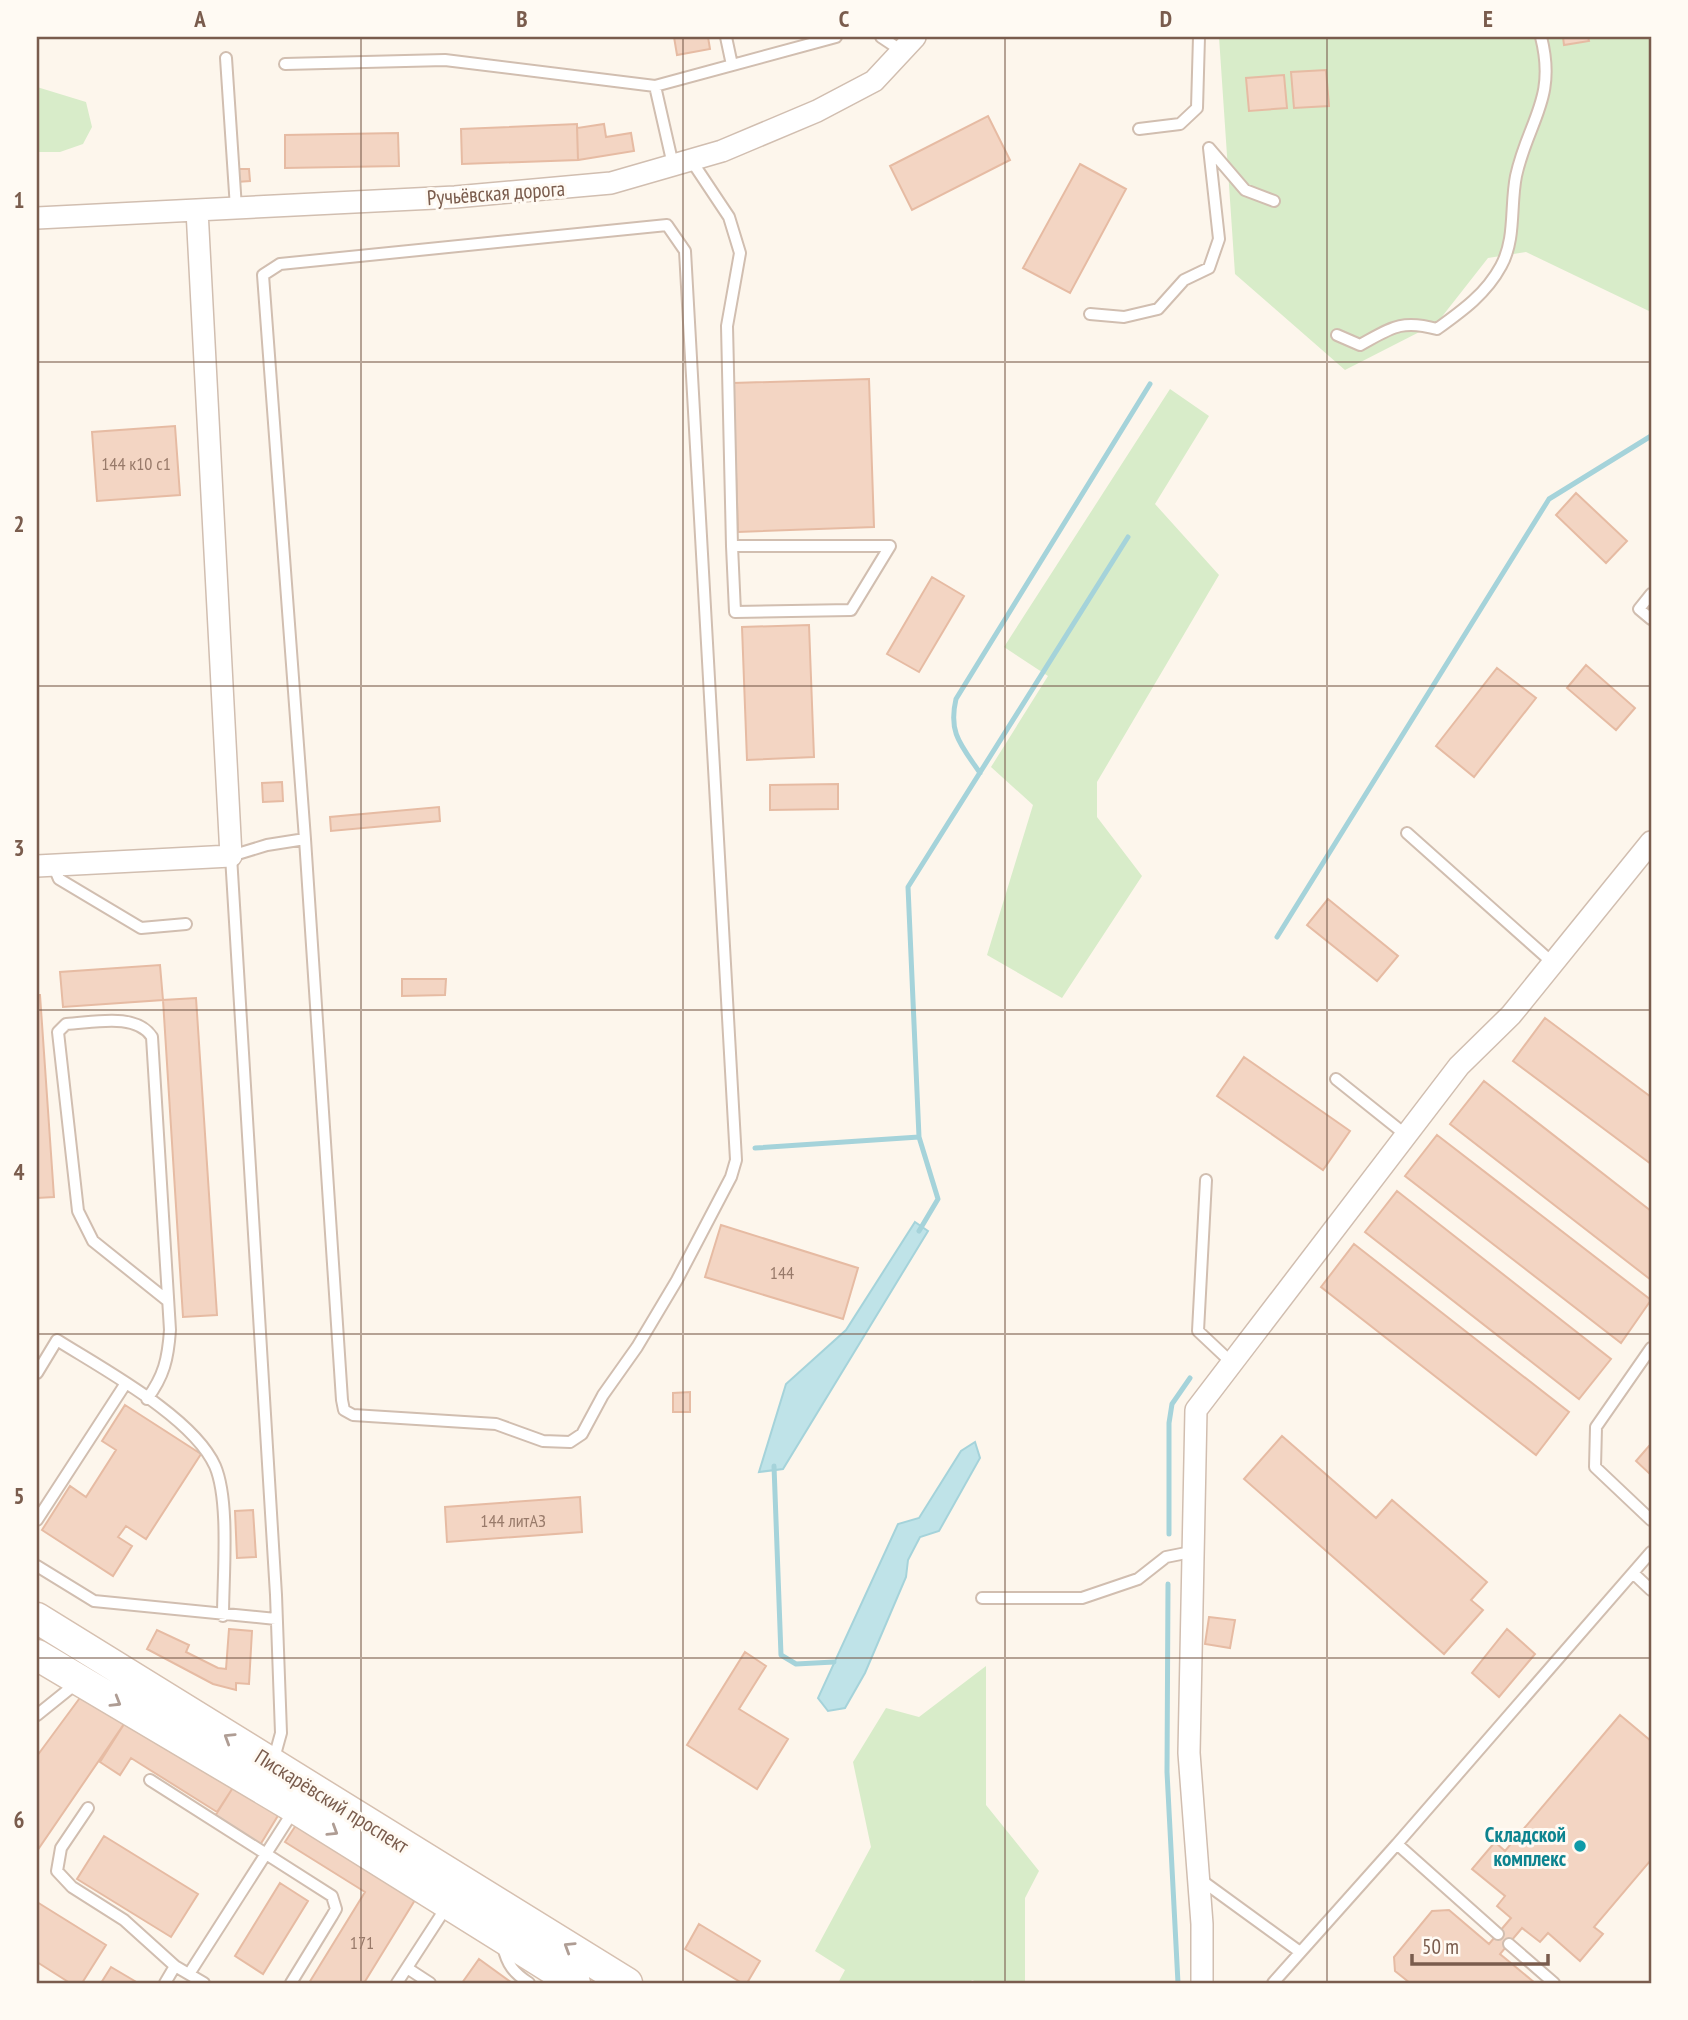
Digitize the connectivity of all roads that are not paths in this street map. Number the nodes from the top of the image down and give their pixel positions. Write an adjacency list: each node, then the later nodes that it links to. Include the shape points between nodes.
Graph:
1 (726, 37): 9 (lane)
2 (836, 37): 9 (lane)
3 (881, 37): 6 (lane)
4 (1199, 37): 11 (lane, via 1197,108 1180,124)
5 (1541, 37): 18 (lane, via 1548,64 1544,96 1518,168 1509,251 1499,270 1480,296 1437,329 1399,324 1360,345)
6 (909, 44): 12 (street, Ручьёвская дорога, via 874,81 817,111)
7 (226, 58): 14 (lane)
8 (285, 64): 10 (lane, via 445,60)
9 (732, 65): 10 (lane)
10 (654, 86): 12 (lane)
11 (1139, 129)
12 (682, 163): 14 (street, Ручьёвская дорога, via 611,184); 19 (lane, via 729,217 740,253 727,326)
13 (1274, 201): 17 (lane, via 1245,190 1209,148 1219,239 1209,268 1184,280 1157,309 1124,317)
14 (236, 208): 15 (street, Ручьёвская дорога)
15 (197, 210): 16 (street, Ручьёвская дорога); 25 (street)
16 (37, 218)
17 (1090, 314)
18 (1338, 335)
19 (732, 546): 19 (lane, via 811,546 890,546 851,610 735,612)
20 (1651, 593): 21 (lane, via 1639,609)
21 (1651, 619)
22 (1407, 833): 28 (lane)
23 (305, 839): 23 (lane, via 344,1410 353,1415 496,1424 543,1441 570,1442 582,1434 677,1280 736,1160 685,251 667,225 280,264 263,275); 25 (lane)
24 (1651, 842): 28 (street)
25 (231, 856): 26 (street); 48 (lane)
26 (45, 865): 27 (lane, via 141,928)
27 (186, 925)
28 (1554, 964): 30 (street, via 1459,1066)
29 (1336, 1079): 30 (lane)
30 (1406, 1135): 34 (street)
31 (1206, 1180): 34 (lane, via 1198,1331)
32 (169, 1301): 32 (lane, via 152,1037 146,1028 129,1021 66,1024 58,1032 78,1211 93,1241); 37 (lane, via 168,1360 163,1377)
33 (1651, 1348): 39 (lane, via 1596,1427 1595,1466)
34 (1232, 1363): 40 (street, via 1196,1410)
35 (37, 1373): 36 (lane, via 57,1340)
36 (126, 1383): 37 (lane); 38 (lane)
37 (147, 1399): 46 (lane, via 197,1437 215,1467 222,1499)
38 (37, 1520)
39 (1651, 1520)
40 (1191, 1552): 45 (lane, via 1166,1557 1138,1579 1082,1598); 58 (street, via 1189,1754)
41 (1651, 1552): 43 (lane)
42 (37, 1566): 46 (lane, via 94,1601)
43 (1633, 1573): 44 (lane); 56 (lane)
44 (1651, 1590)
45 (982, 1598)
46 (223, 1616): 48 (lane)
47 (37, 1618): 52 (main road, Пискарёвский проспект, one-way to 47)
48 (276, 1619): 52 (lane, via 281,1733)
49 (37, 1655): 50 (main road, Пискарёвский проспект)
50 (80, 1681): 51 (lane); 55 (main road, Пискарёвский проспект, one-way to 55)
51 (37, 1715)
52 (272, 1765): 74 (main road, Пискарёвский проспект, one-way to 52)
53 (150, 1780): 57 (lane)
54 (89, 1808): 64 (lane, via 61,1848 57,1871 72,1887 124,1920)
55 (295, 1808): 57 (lane); 59 (main road, Пискарёвский проспект, one-way to 59)
56 (1397, 1844): 60 (lane); 63 (lane)
57 (266, 1853): 66 (lane); 69 (lane, via 327,1891 335,1902 332,1916)
58 (1198, 1878): 63 (lane); 75 (street)
59 (448, 1903): 61 (main road, Пискарёвский проспект); 65 (lane)
60 (1498, 1934)
61 (501, 1937): 72 (lane, via 507,1962); 73 (main road, Пискарёвский проспект)
62 (1509, 1944): 77 (lane)
63 (1300, 1952): 76 (lane)
64 (175, 1966): 66 (lane); 67 (lane)
65 (407, 1968): 70 (lane); 71 (lane)
66 (189, 1975): 68 (lane)
67 (165, 1983)
68 (204, 1983)
69 (291, 1983)
70 (397, 1983)
71 (430, 1983)
72 (529, 1983)
73 (575, 1983)
74 (627, 1983)
75 (1202, 1983)
76 (1273, 1983)
77 (1554, 1983)

